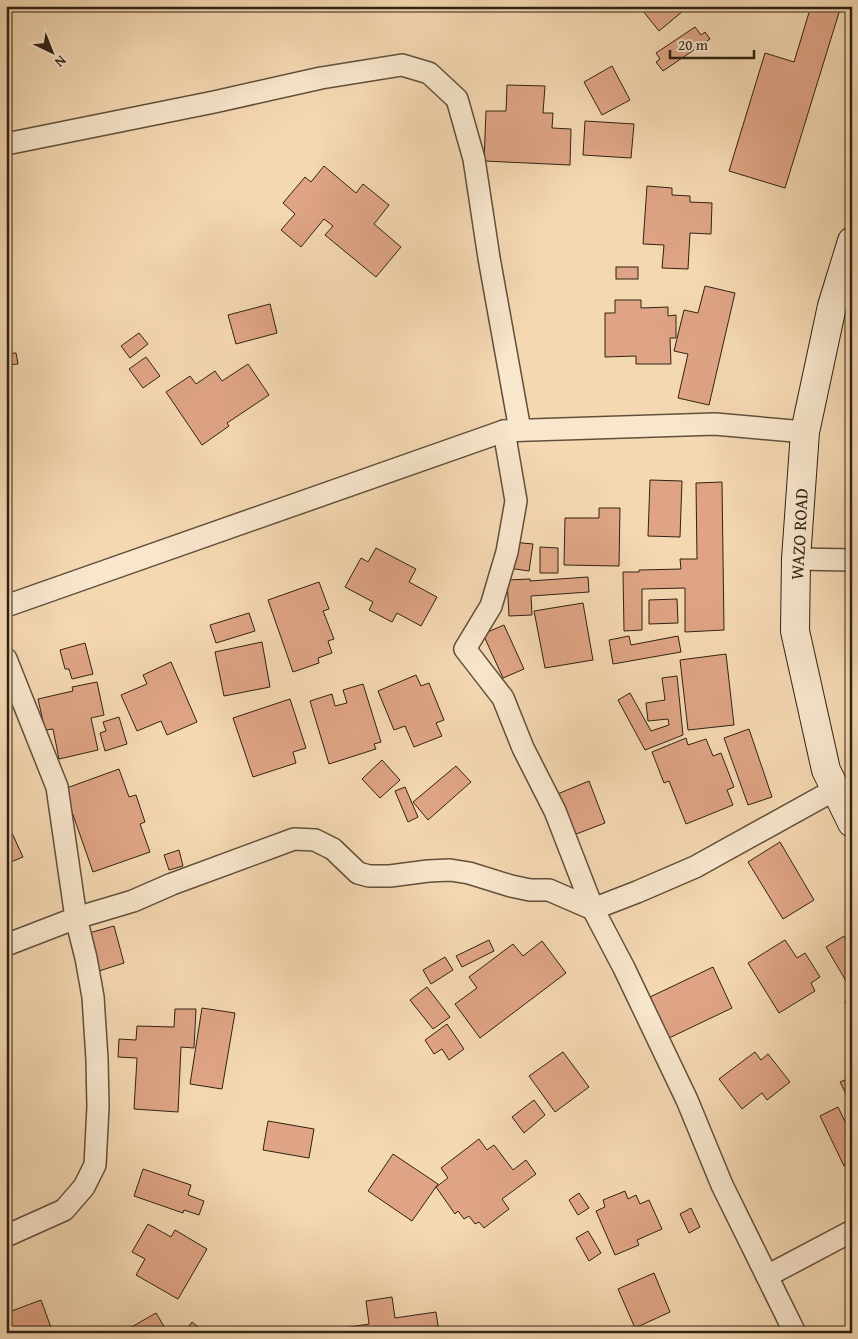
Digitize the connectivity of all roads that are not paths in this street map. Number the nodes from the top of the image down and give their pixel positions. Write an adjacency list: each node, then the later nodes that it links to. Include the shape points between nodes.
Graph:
1 (6, 144): 4 (street, via 321,78 402,65 429,73 457,99 474,159)
2 (852, 241): 3 (main road, WAZO ROAD)
3 (842, 302): 5 (main road, WAZO ROAD)
4 (512, 431): 5 (street, via 715,424); 8 (street); 12 (street, via 516,501 507,552 491,606 465,649 502,698 555,811)
5 (805, 432): 6 (main road, WAZO ROAD)
6 (796, 558): 7 (street); 10 (main road, WAZO ROAD, via 795,630 826,770)
7 (852, 560)
8 (6, 606)
9 (6, 659): 13 (street, via 57,788)
10 (836, 789): 11 (main road, WAZO ROAD); 12 (street, via 695,866)
11 (852, 823)
12 (593, 909): 13 (street, via 549,890 530,890 450,870 369,876 358,873 333,849 315,840 294,839 134,901); 17 (street, via 687,1100 722,1185)
13 (76, 918): 14 (street); 16 (street, via 93,997 98,1107 95,1165 84,1187 64,1210)
14 (6, 945)
15 (852, 1231): 17 (street)
16 (6, 1236)
17 (768, 1276): 18 (street)
18 (795, 1333)

